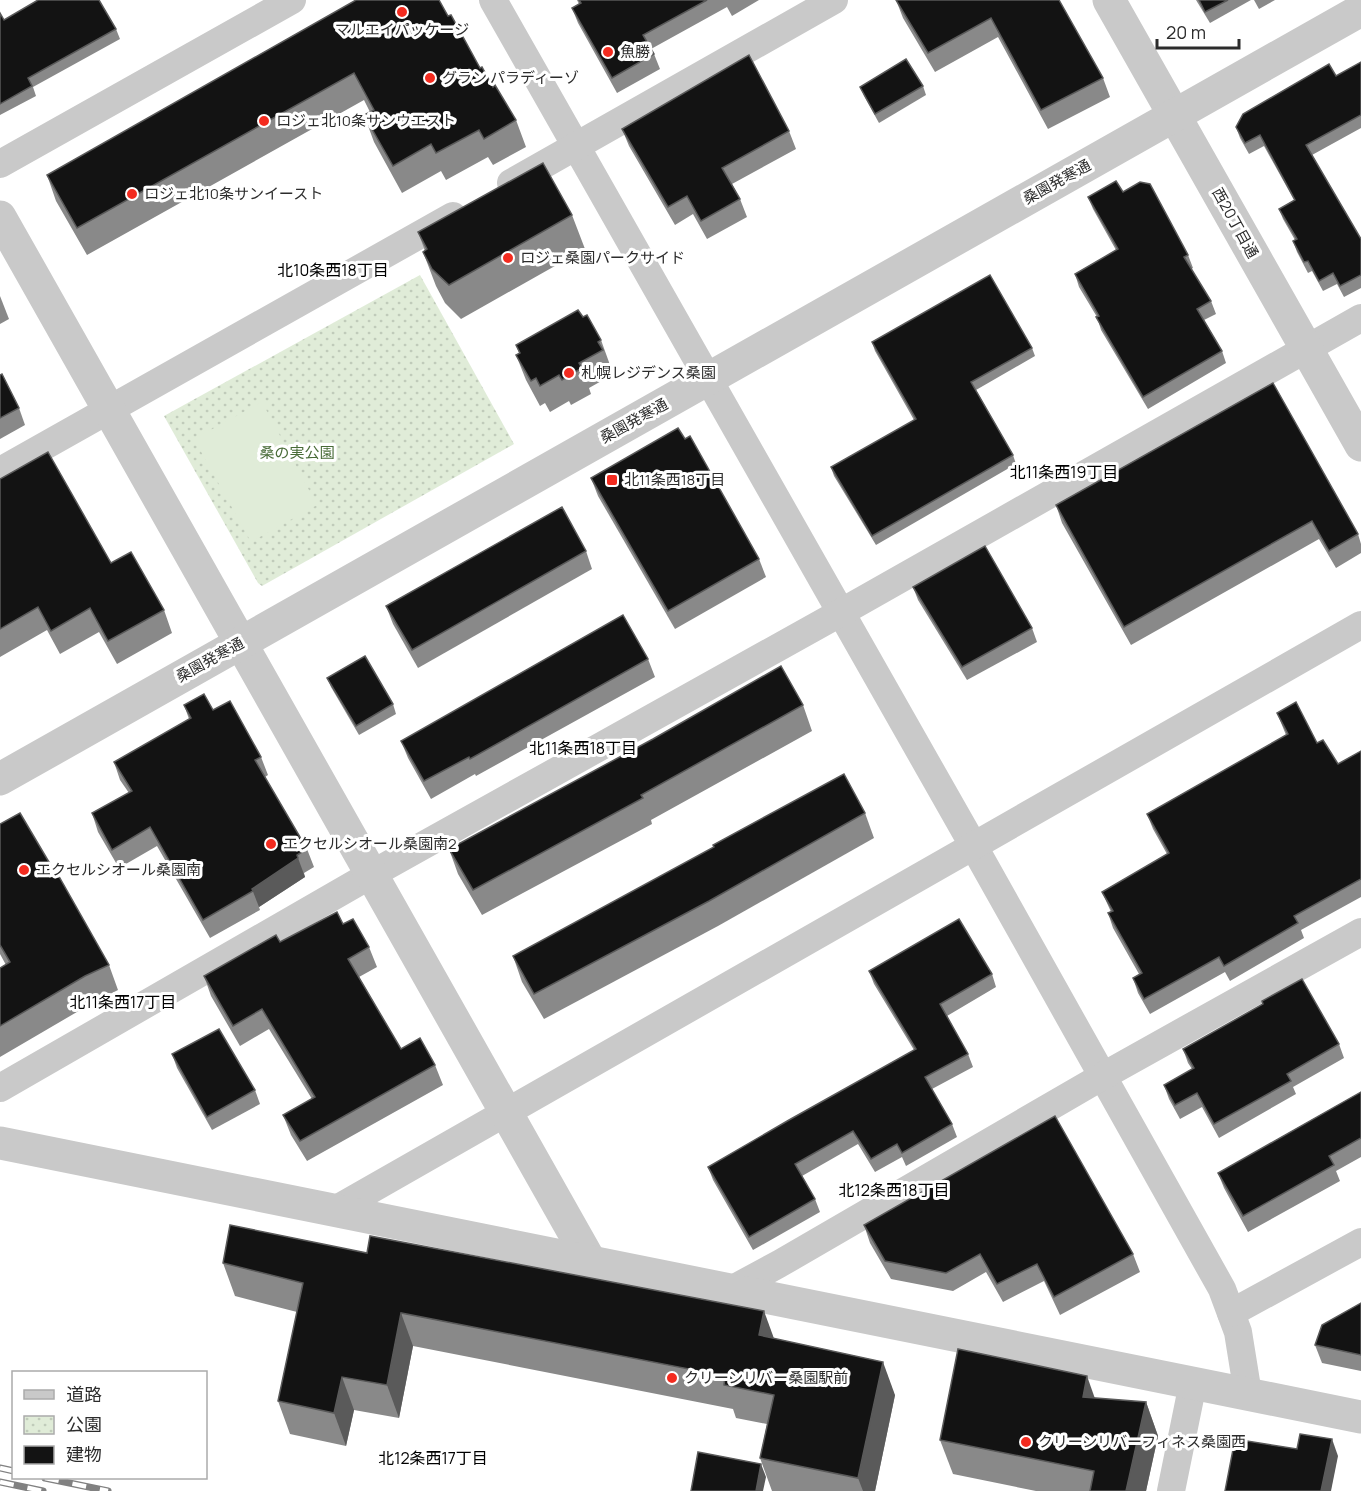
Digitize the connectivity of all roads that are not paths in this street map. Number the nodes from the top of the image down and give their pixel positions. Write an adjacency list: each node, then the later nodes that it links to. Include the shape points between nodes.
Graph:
1 (292, 0): 8 (street)
2 (493, 0): 7 (street)
3 (834, 0): 7 (street)
4 (1109, 0): 6 (street, 西20丁目通)
5 (1361, 10): 6 (street, 桑園発寒通)
6 (1175, 115): 11 (street, 西20丁目通); 12 (street, 桑園発寒通)
7 (576, 147): 12 (street); 13 (street)
8 (0, 164)
9 (0, 217): 13 (street)
10 (1361, 318): 11 (street)
11 (1306, 348): 14 (street, 西20丁目通); 16 (street)
12 (708, 379): 16 (street); 18 (street, 桑園発寒通)
13 (109, 410): 15 (street); 18 (street)
14 (1361, 446)
15 (0, 471)
16 (840, 613): 20 (street); 21 (street)
17 (1361, 625): 20 (street)
18 (242, 643): 19 (street, 桑園発寒通); 21 (street)
19 (0, 779)
20 (974, 845): 23 (street); 25 (street)
21 (372, 874): 24 (street); 25 (street)
22 (1361, 932): 23 (street)
23 (1103, 1077): 30 (street); 31 (street)
24 (0, 1088)
25 (506, 1111): 27 (street); 29 (street)
26 (0, 1143): 27 (street)
27 (336, 1209): 29 (street)
28 (1361, 1242): 31 (street)
29 (590, 1261): 30 (street)
30 (731, 1290): 32 (street)
31 (1232, 1313): 33 (street)
32 (1193, 1383): 33 (street); 35 (street)
33 (1248, 1394): 34 (street)
34 (1361, 1417)
35 (1172, 1491)

